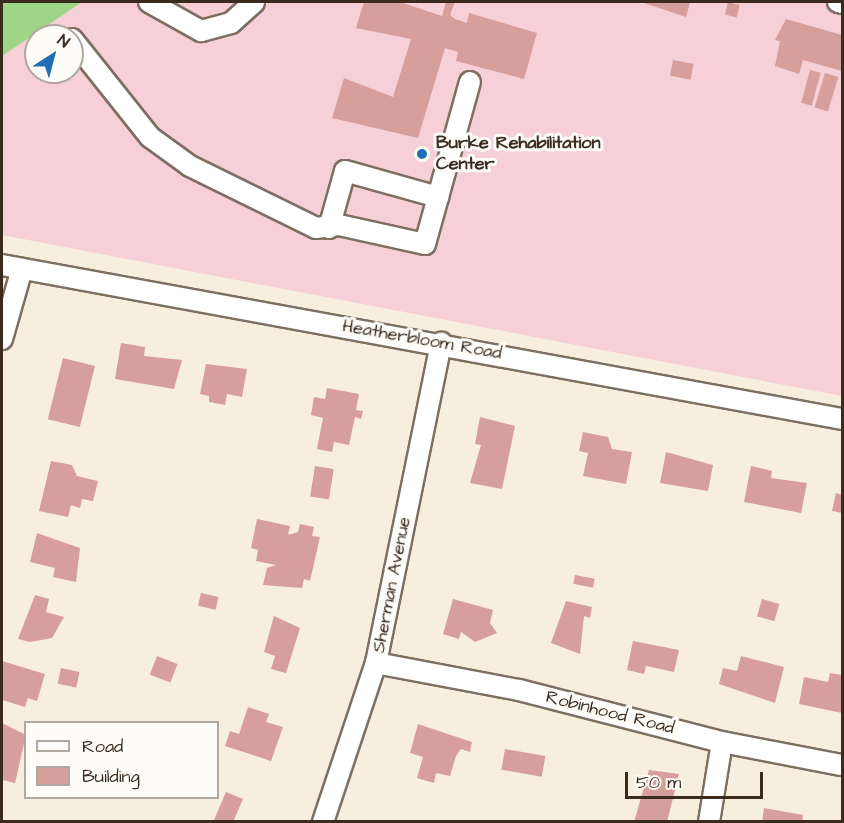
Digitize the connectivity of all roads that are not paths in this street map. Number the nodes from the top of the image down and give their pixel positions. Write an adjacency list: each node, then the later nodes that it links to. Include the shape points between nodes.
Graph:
1 (149, 2): 2 (street, via 201,31 231,23)
2 (254, 2)
3 (838, 2): 4 (street)
4 (843, 3)
5 (84, 54): 8 (street, via 132,117 169,153 291,220)
6 (470, 82): 7 (street)
7 (438, 197): 8 (street, via 425,244 339,225); 8 (street, via 345,171)
8 (329, 228)
9 (2, 265): 10 (street, Heatherbloom Road)
10 (22, 269): 11 (street); 12 (street, Heatherbloom Road)
11 (2, 339)
12 (441, 343): 13 (street, Heatherbloom Road); 14 (street, Sherman Avenue)
13 (843, 419)
14 (376, 663): 15 (street, Robinhood Road, via 519,690); 17 (street, Sherman Avenue)
15 (722, 742): 16 (street, Robinhood Road); 18 (street)
16 (843, 765)
17 (323, 822)
18 (709, 822)

